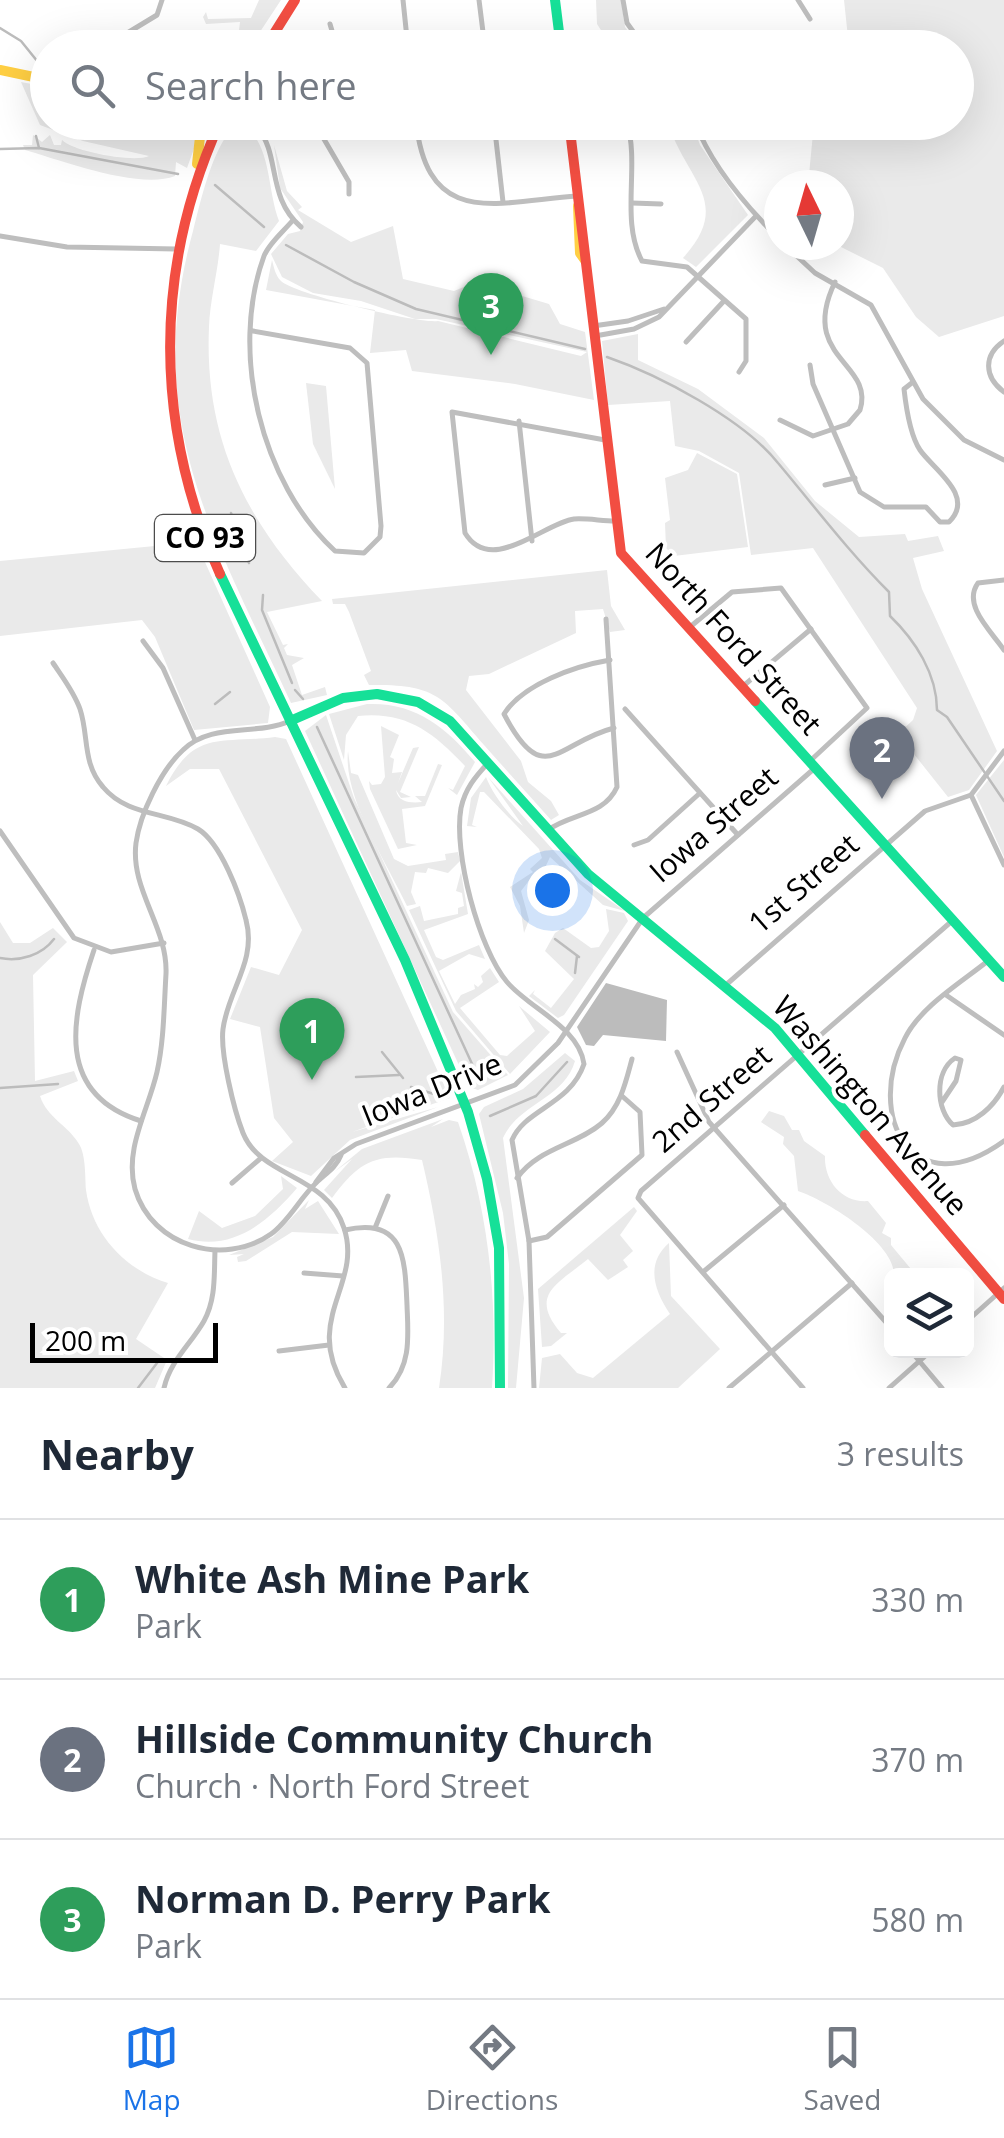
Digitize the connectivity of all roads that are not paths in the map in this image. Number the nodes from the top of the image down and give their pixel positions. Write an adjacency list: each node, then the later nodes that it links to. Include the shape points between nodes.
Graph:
1 (162, 0): 10 (street, via 157,15)
2 (295, 0): 11 (main road)
3 (403, 0): 13 (street)
4 (480, 0): 14 (street)
5 (555, 0): 15 (main road)
6 (623, 0): 16 (street)
7 (798, 0): 8 (street)
8 (810, 19)
9 (330, 24): 12 (street)
10 (133, 30)
11 (276, 30)
12 (332, 30)
13 (406, 30)
14 (483, 30)
15 (558, 30)
16 (632, 30)
17 (0, 70): 18 (main road)
18 (30, 76)
19 (200, 140): 28 (main road)
20 (213, 140): 28 (main road, CO 93)
21 (265, 140): 35 (street, via 273,184)
22 (324, 140): 29 (street)
23 (418, 140): 31 (street, via 420,158 442,192 465,202)
24 (496, 140): 31 (street)
25 (571, 140): 30 (main road, North Ford Street)
26 (628, 140): 32 (street)
27 (702, 140): 34 (street)
28 (194, 185): 39 (main road, CO 93)
29 (350, 194)
30 (578, 201): 31 (street); 45 (main road, North Ford Street)
31 (503, 202)
32 (632, 204): 33 (street); 41 (street, via 642,262 676,264)
33 (660, 204)
34 (756, 216): 36 (street); 41 (street)
35 (293, 220): 37 (street); 44 (street, via 264,254)
36 (764, 224)
37 (302, 227)
38 (0, 236): 39 (street, via 67,247)
39 (176, 250): 71 (main road, CO 93, via 168,362 182,463 214,560)
40 (801, 260): 42 (street)
41 (699, 276): 43 (street); 45 (street, via 647,325)
42 (836, 282): 50 (street, via 876,310); 54 (street, via 823,313 824,336 859,386 862,402 856,418)
43 (723, 302): 47 (street); 49 (street, via 748,324)
44 (253, 331): 44 (street, via 257,412 290,495 335,551 364,553 374,547 381,526 367,363 350,348)
45 (593, 331): 55 (main road, North Ford Street)
46 (1004, 340): 51 (street, via 988,366)
47 (686, 342)
48 (810, 365): 54 (street)
49 (739, 372)
50 (913, 382): 56 (street, via 964,440); 57 (street, via 904,389 918,446 949,479 954,516 944,522 924,506 878,505)
51 (1004, 392)
52 (780, 420): 54 (street, via 813,436)
53 (519, 421): 55 (street); 60 (street); 60 (street, via 452,412 471,543 481,548)
54 (834, 430): 57 (street)
55 (605, 440): 59 (main road, North Ford Street)
56 (1004, 460)
57 (854, 478): 58 (street)
58 (825, 486)
59 (615, 522): 60 (street, via 575,519); 63 (main road, North Ford Street, via 621,553)
60 (532, 541)
61 (1004, 580): 66 (street, via 978,583 971,594)
62 (606, 619): 67 (street)
63 (690, 627): 64 (street, via 732,592 781,588); 69 (main road, North Ford Street)
64 (810, 629): 69 (street); 76 (street, via 867,708)
65 (144, 641): 73 (street)
66 (1004, 650)
67 (610, 660): 72 (street); 72 (street, via 519,696 504,714 516,738 540,757)
68 (53, 663): 79 (street, via 82,712 87,756 98,781)
69 (742, 686): 76 (main road, North Ford Street)
70 (625, 710): 77 (street)
71 (290, 721): 73 (street); 75 (main road, Washington Avenue, via 343,698 401,697 444,716); 106 (main road, CO 93)
72 (614, 728): 82 (street, via 613,794 603,806)
73 (195, 740): 79 (street, via 171,763)
74 (1004, 751): 78 (street)
75 (488, 763): 82 (main road, Washington Avenue); 98 (street, via 466,790 460,814 480,936 522,998)
76 (813, 764): 84 (street, Iowa Street); 85 (main road, North Ford Street)
77 (700, 793): 84 (street); 86 (street)
78 (971, 795): 85 (street, 1st Street, via 925,811); 87 (street)
79 (145, 814): 81 (street); 92 (street, via 136,866)
80 (198, 818): 81 (street)
81 (195, 827): 91 (street, via 222,855)
82 (548, 830): 88 (main road, Washington Avenue, via 588,874)
83 (0, 831): 93 (street, via 63,928)
84 (738, 835): 88 (street, Iowa Street)
85 (887, 843): 89 (main road, North Ford Street); 96 (street, 1st Street)
86 (634, 845)
87 (1004, 864)
88 (643, 918): 96 (main road, Washington Avenue); 98 (street, Iowa Drive)
89 (954, 920): 94 (main road, North Ford Street); 101 (street, 2nd Street)
90 (258, 935): 91 (street)
91 (250, 936): 110 (street, via 223,1032 242,1129)
92 (164, 944): 93 (street); 107 (street, via 158,1071)
93 (95, 948): 107 (street, via 77,1004 80,1066 105,1105)
94 (990, 960): 95 (main road, North Ford Street); 97 (street)
95 (1004, 977)
96 (727, 984): 101 (main road, Washington Avenue)
97 (946, 995): 99 (street); 109 (street, via 903,1040 892,1080 894,1122 913,1152 945,1168)
98 (566, 1031): 106 (street, Iowa Drive, via 515,1085); 111 (street, via 584,1064 568,1092 516,1131 511,1151)
99 (1004, 1035)
100 (677, 1052): 108 (street)
101 (798, 1054): 108 (street, 2nd Street); 124 (main road, Washington Avenue)
102 (632, 1059): 104 (street)
103 (1004, 1087): 105 (street, via 990,1107 962,1126 949,1122)
104 (622, 1096): 111 (street, via 604,1122 562,1142); 118 (street, via 640,1112 642,1155 548,1237)
105 (942, 1102): 105 (street, via 961,1068 958,1058 944,1068)
106 (465, 1105): 113 (street, Iowa Drive, via 367,1140 340,1155); 138 (main road, CO 93, via 500,1254)
107 (141, 1122): 119 (street, via 132,1158 142,1205 172,1238)
108 (714, 1127): 115 (street); 120 (street, 2nd Street, via 638,1198)
109 (1004, 1141)
110 (261, 1158): 112 (street); 113 (street)
111 (517, 1178): 118 (street)
112 (232, 1183)
113 (314, 1185): 117 (street); 119 (street, Iowa Drive, via 274,1232 240,1249)
114 (388, 1196): 116 (street)
115 (784, 1205): 120 (street); 123 (street)
116 (375, 1228): 117 (street); 133 (street, via 398,1244 405,1270 408,1344)
117 (345, 1230): 122 (street)
118 (528, 1241): 139 (street)
119 (215, 1251): 134 (street, via 206,1318)
120 (703, 1272): 128 (street)
121 (304, 1273): 122 (street)
122 (342, 1276): 127 (street)
123 (852, 1283): 126 (street); 128 (street)
124 (1002, 1293): 125 (street)
125 (974, 1316)
126 (884, 1320)
127 (329, 1345): 129 (street); 135 (street)
128 (771, 1351): 140 (street); 141 (street)
129 (278, 1352)
130 (917, 1358): 132 (street)
131 (923, 1358): 132 (street)
132 (920, 1361): 142 (street); 143 (street)
133 (395, 1382): 136 (street); 137 (street)
134 (164, 1388)
135 (345, 1388)
136 (389, 1388)
137 (401, 1388)
138 (500, 1388)
139 (534, 1388)
140 (729, 1388)
141 (803, 1388)
142 (888, 1388)
143 (942, 1388)

